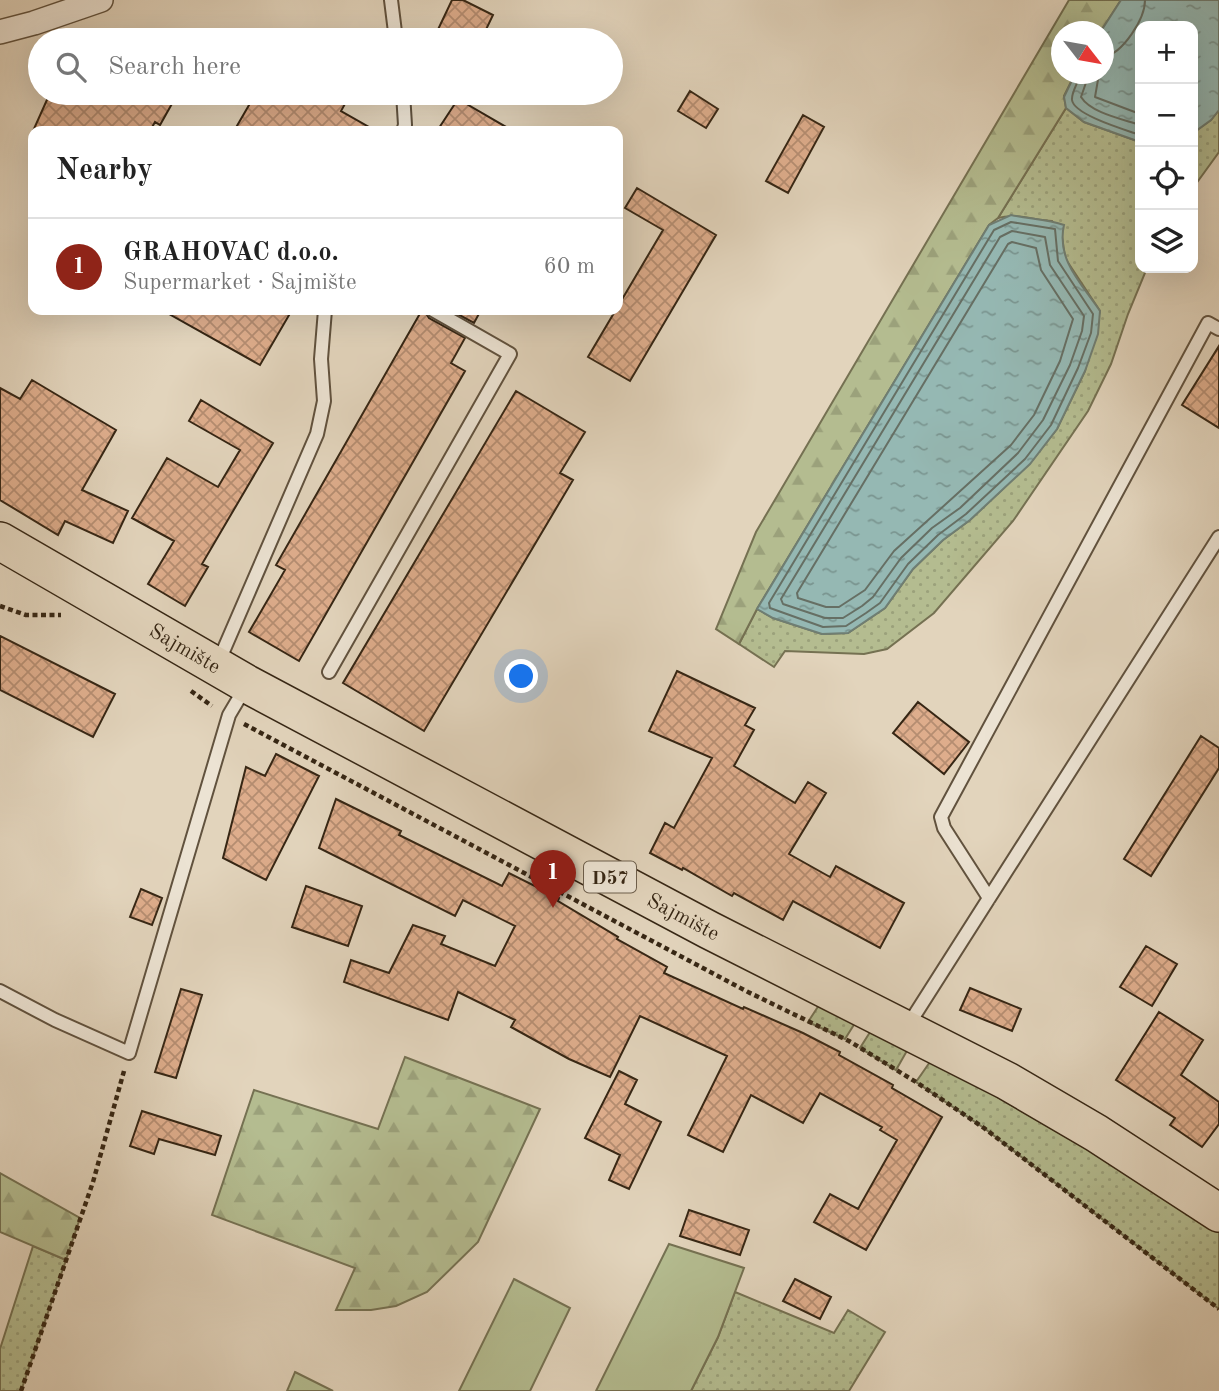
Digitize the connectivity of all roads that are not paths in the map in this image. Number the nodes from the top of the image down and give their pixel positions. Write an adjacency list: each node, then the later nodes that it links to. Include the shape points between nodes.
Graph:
1 (101, 0): 4 (street)
2 (391, 0): 3 (lane)
3 (394, 28)
4 (0, 32)
5 (404, 105): 6 (lane)
6 (404, 126)
7 (325, 315): 13 (lane, via 324,401 317,434)
8 (442, 315): 12 (lane, via 510,354)
9 (1219, 329): 14 (lane, via 1208,323 941,817)
10 (1219, 537): 14 (lane)
11 (0, 541): 13 (main road, Sajmište / D57)
12 (329, 672)
13 (232, 675): 15 (lane, via 229,715 129,1053); 16 (main road, Sajmište / D57, via 709,930)
14 (989, 898): 16 (lane)
15 (0, 991)
16 (905, 1029): 17 (main road, Sajmište / D57, via 1074,1120)
17 (1219, 1213)

